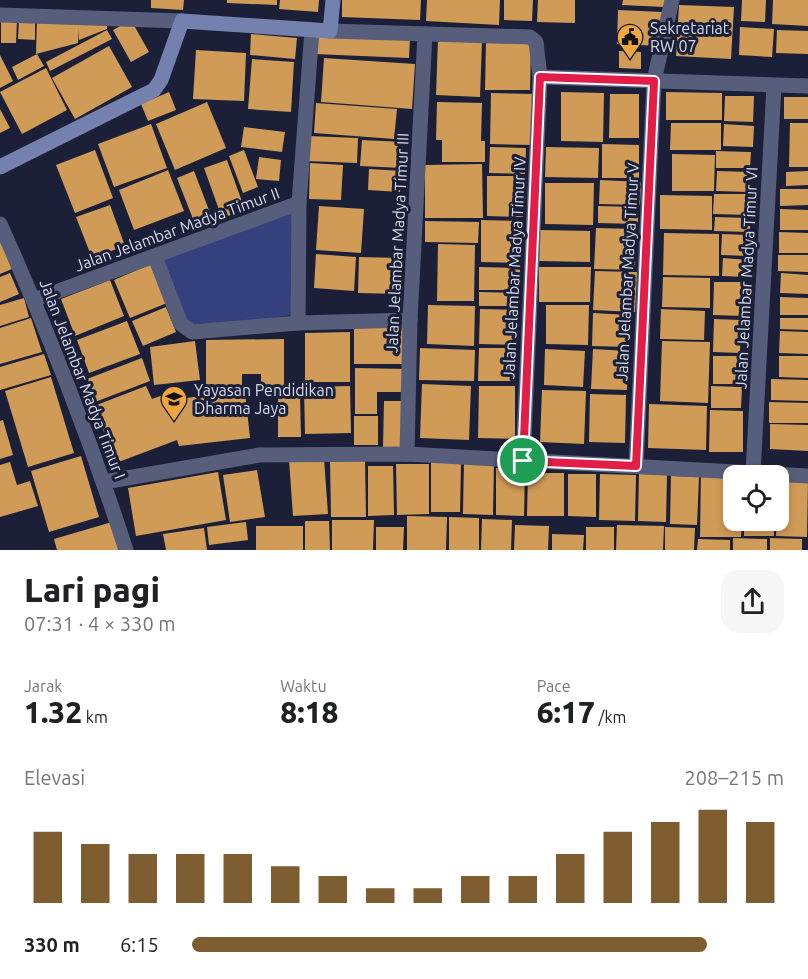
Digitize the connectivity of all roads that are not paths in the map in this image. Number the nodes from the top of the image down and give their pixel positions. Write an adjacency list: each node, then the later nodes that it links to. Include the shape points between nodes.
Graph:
1 (333, 0): 6 (street)
2 (672, 0): 9 (street, Jalan Jelambar Madya Timur V)
3 (0, 15): 4 (street)
4 (182, 21): 5 (street); 12 (street, via 154,90)
5 (312, 30): 6 (street); 13 (street)
6 (330, 31): 7 (street)
7 (425, 34): 8 (street, Jalan Jelambar Madya Timur IV, via 534,38); 17 (street, Jalan Jelambar Madya Timur III)
8 (540, 77): 9 (street); 20 (street, Jalan Jelambar Madya Timur IV)
9 (654, 81): 10 (street); 22 (street, Jalan Jelambar Madya Timur V)
10 (774, 86): 11 (street); 21 (street, Jalan Jelambar Madya Timur VI)
11 (808, 86)
12 (0, 167)
13 (299, 204): 15 (street, Jalan Jelambar Madya Timur II); 18 (street)
14 (0, 224): 16 (street, Jalan Jelambar Madya Timur I)
15 (156, 256): 16 (street, Jalan Jelambar Madya Timur II); 18 (street, via 186,330 198,333)
16 (34, 300): 26 (street, Jalan Jelambar Madya Timur I)
17 (410, 320): 18 (street); 19 (street, Jalan Jelambar Madya Timur III)
18 (298, 323)
19 (407, 454): 20 (street); 26 (street, via 259,455)
20 (523, 461): 22 (street)
21 (753, 465)
22 (636, 466): 23 (street)
23 (723, 471)
24 (789, 475): 25 (street)
25 (808, 476)
26 (104, 482): 27 (street, Jalan Jelambar Madya Timur I)
27 (126, 550)

